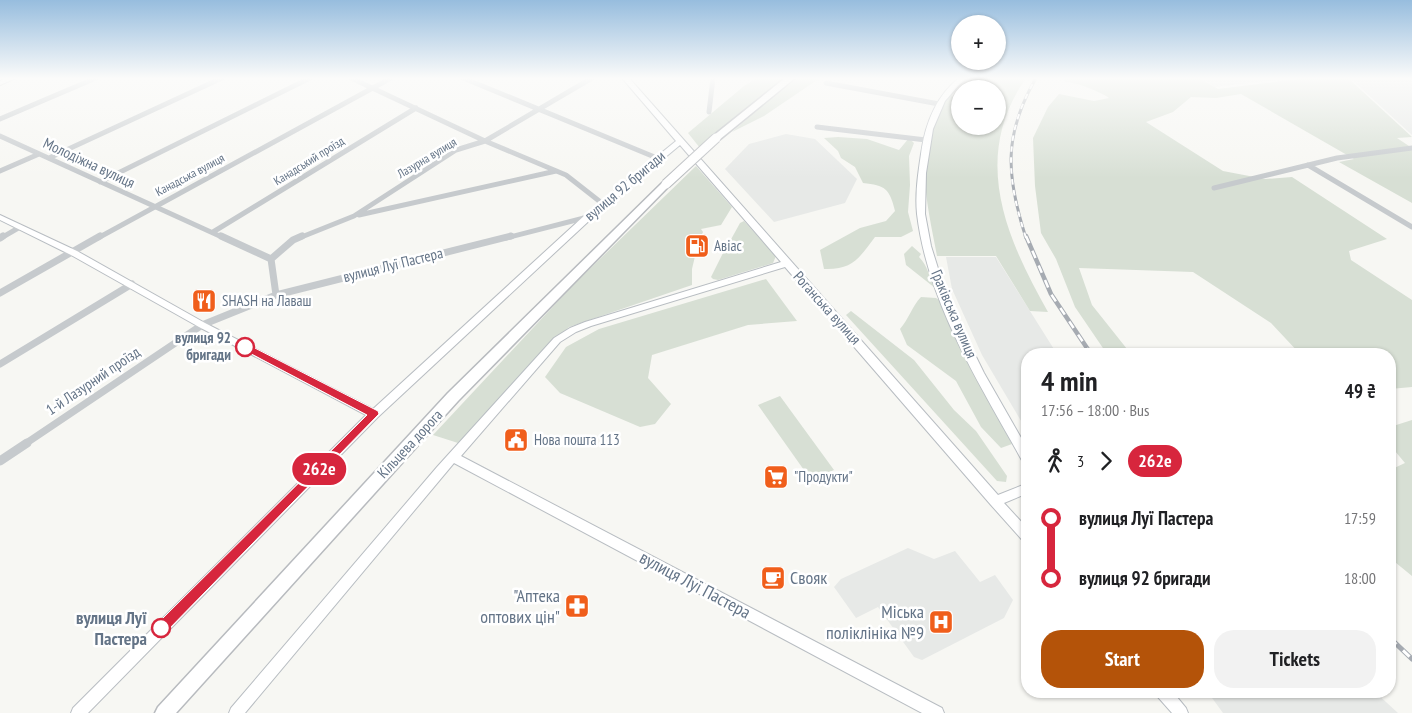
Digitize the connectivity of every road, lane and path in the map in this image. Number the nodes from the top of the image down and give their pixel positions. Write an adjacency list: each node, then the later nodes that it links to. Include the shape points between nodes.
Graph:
1 (18, 111): 12 (street)
2 (150, 111): 20 (street)
3 (243, 111): 25 (street)
4 (329, 111): 28 (street, Канадська вулиця)
5 (411, 111): 34 (street, Канадський проїзд)
6 (423, 111): 16 (street)
7 (538, 111): 16 (street, Лазурна вулиця)
8 (543, 111): 21 (street)
9 (654, 111): 17 (street, Роганська вулиця)
10 (749, 111): 54 (highway, Кільцева дорога, bridge, via 666,184 453,397)
11 (936, 111): 15 (street, Граківська вулиця)
12 (0, 119)
13 (816, 127): 15 (street)
14 (0, 136): 19 (street, Молодіжна вулиця)
15 (926, 140): 45 (street, Граківська вулиця, via 922,164 922,214 940,287 979,372)
16 (485, 141): 24 (street); 29 (street, Лазурна вулиця, via 456,150)
17 (680, 141): 21 (street, вулиця 92 бригади); 38 (street, Роганська вулиця)
18 (1412, 148): 22 (street, via 1387,149)
19 (38, 154): 20 (street, Молодіжна вулиця); 23 (street)
20 (49, 158): 25 (street, Молодіжна вулиця)
21 (657, 158): 27 (street, вулиця 92 бригади)
22 (1308, 165): 26 (street); 33 (street)
23 (0, 171)
24 (557, 171): 27 (street); 29 (street, Лазурна вулиця)
25 (100, 182): 28 (street, Молодіжна вулиця)
26 (1214, 188)
27 (603, 204): 31 (street, вулиця 92 бригади)
28 (152, 207): 34 (street, Молодіжна вулиця); 36 (street, Канадська вулиця)
29 (354, 216): 37 (street, Лазурна вулиця, via 293,240)
30 (0, 217): 32 (street)
31 (588, 217): 41 (street, вулиця Луї Пастера); 44 (street, вулиця 92 бригади)
32 (20, 228): 35 (street); 36 (street)
33 (1412, 228)
34 (213, 232): 37 (street, Молодіжна вулиця)
35 (0, 238)
36 (74, 253): 39 (street); 40 (street, Канадська вулиця)
37 (271, 259): 41 (street)
38 (787, 263): 46 (street, via 573,330 543,354); 49 (street, Роганська вулиця)
39 (132, 284): 42 (street); 43 (street)
40 (0, 293)
41 (276, 295): 42 (street, вулиця Луї Пастера)
42 (202, 325): 44 (street); 47 (street, 1-й Лазурний проїзд)
43 (0, 364)
44 (374, 414): 53 (street, вулиця 92 бригади)
45 (1021, 448)
46 (453, 456): 55 (street); 56 (street, вулиця Луї Пастера)
47 (0, 461)
48 (1021, 491): 49 (street)
49 (995, 501): 50 (street, Роганська вулиця)
50 (1021, 530)
51 (1168, 698): 57 (street)
52 (1173, 698): 57 (street)
53 (78, 713)
54 (164, 713)
55 (236, 713)
56 (937, 713)
57 (1181, 713)

